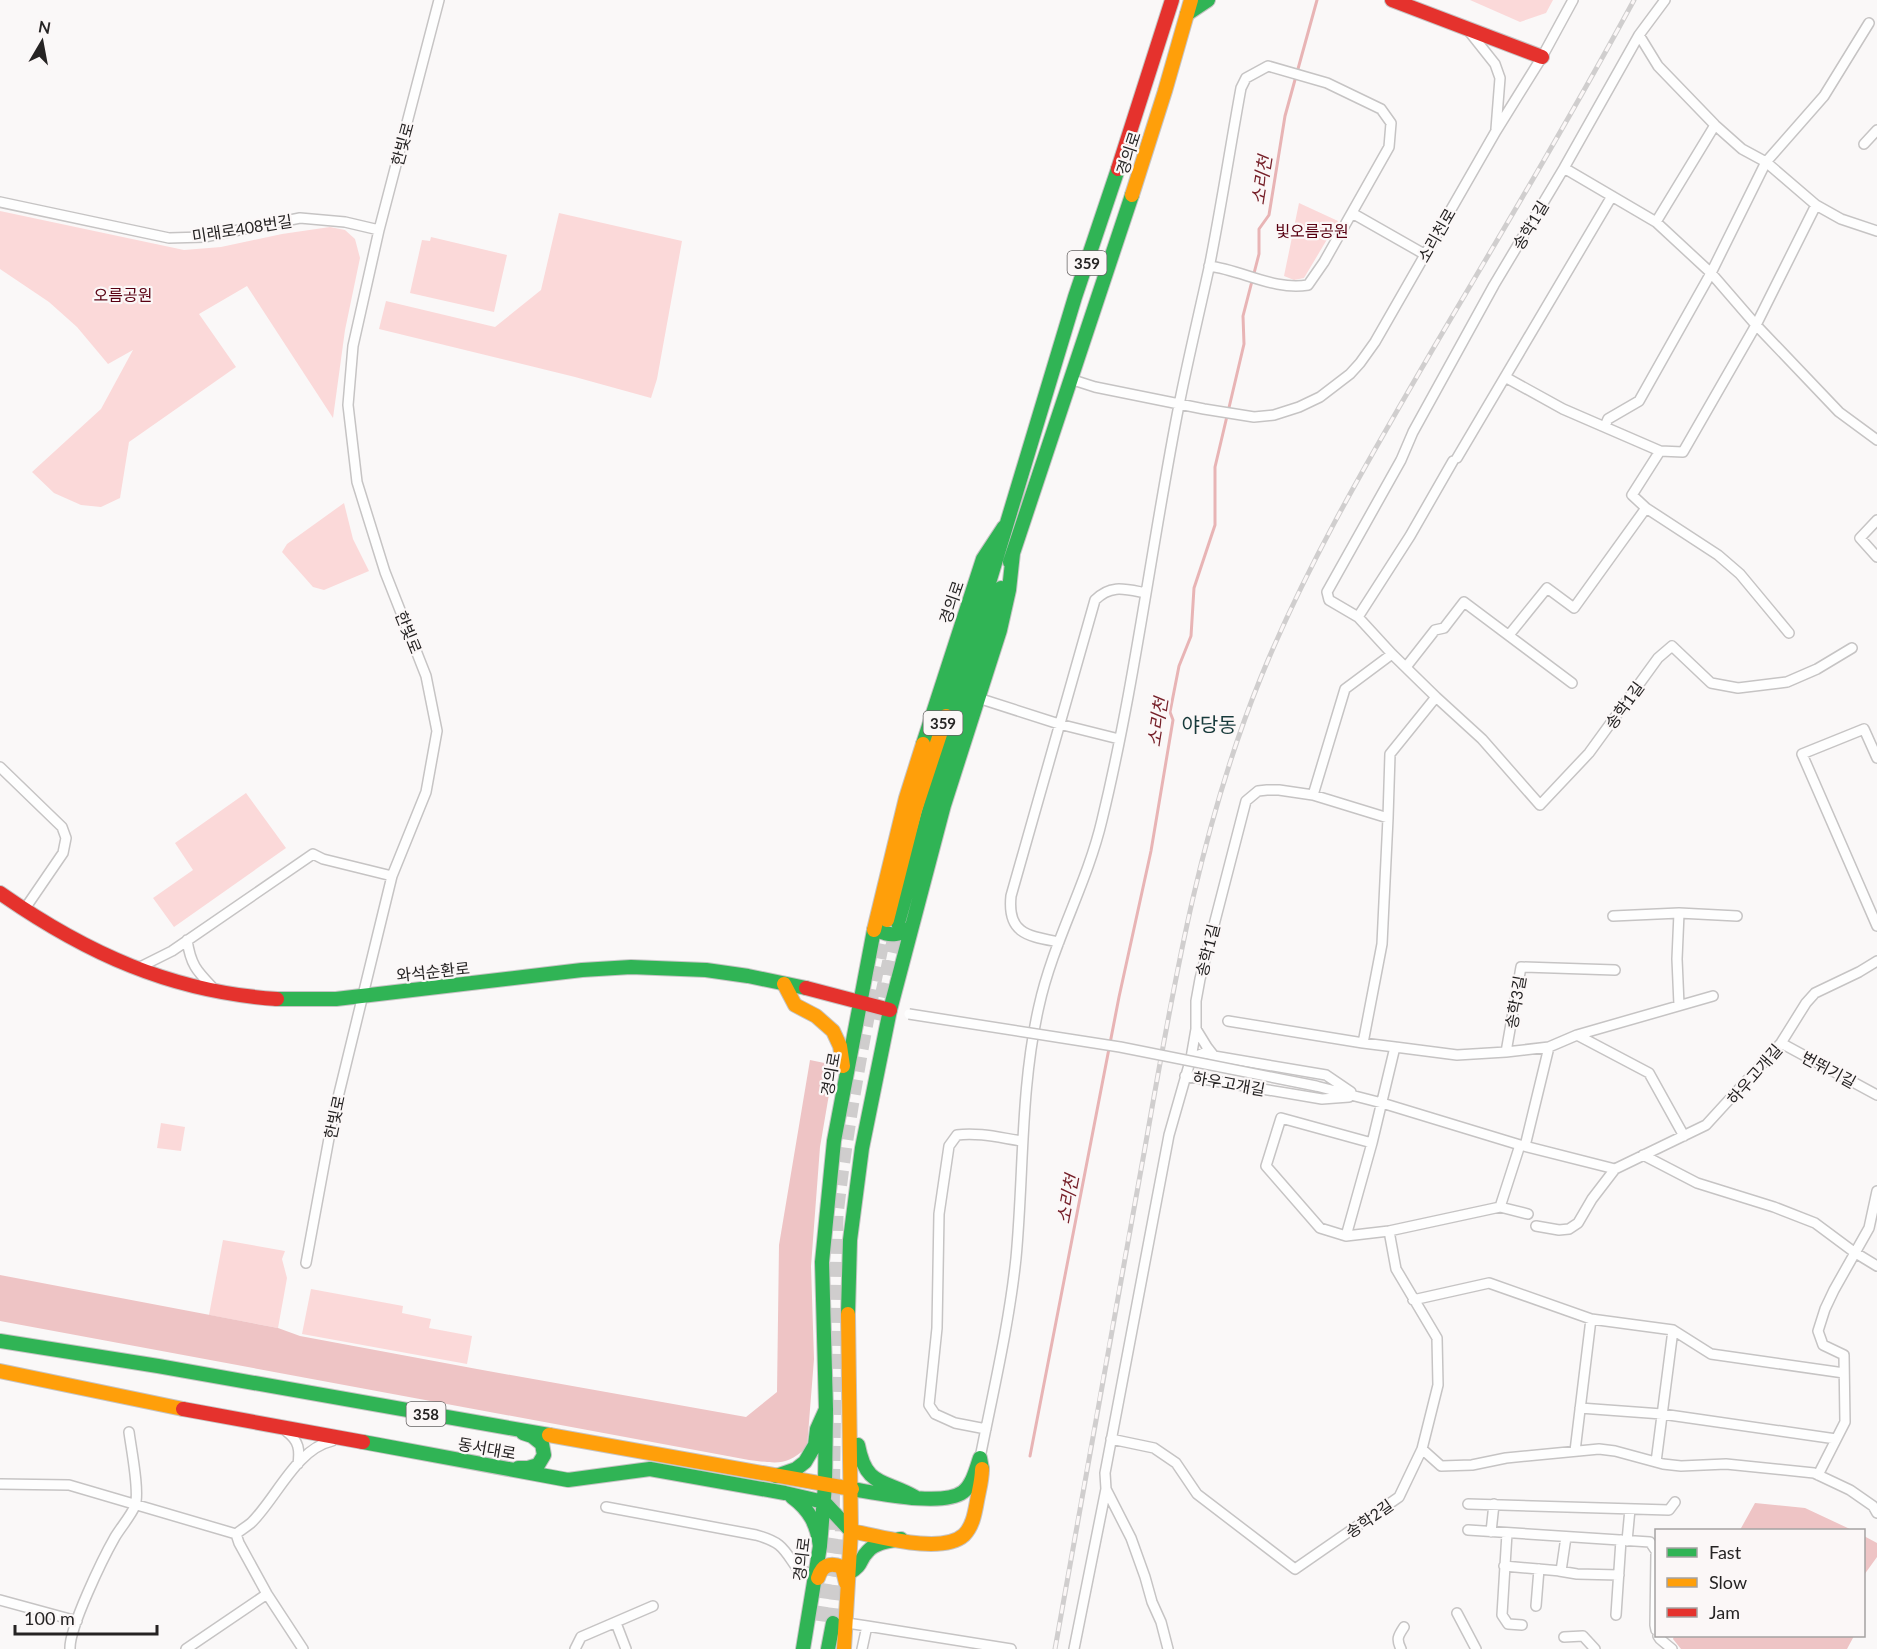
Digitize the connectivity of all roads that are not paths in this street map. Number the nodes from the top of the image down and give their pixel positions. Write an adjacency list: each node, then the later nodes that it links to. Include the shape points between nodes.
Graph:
1 (439, 0): 24 (street, 한빛로)
2 (1191, 0): 8 (main road, 경의로 / 359)
3 (1208, 0): 8 (main road)
4 (1392, 0): 10 (main road)
5 (1572, 0): 12 (street, 소리천로)
6 (1665, 0): 11 (street, 송학1길)
7 (1171, 1): 62 (main road, 경의로 / 359, via 1004,527 983,559 906,798 884,884)
8 (1187, 14): 31 (main road, 경의로 / 359, via 1139,174)
9 (1869, 23): 17 (street, via 1824,96)
10 (1468, 30): 12 (main road); 15 (street, via 1495,64 1500,78)
11 (1639, 35): 13 (street, via 1658,66); 18 (street, 송학1길)
12 (1542, 57): 15 (street, 소리천로)
13 (1715, 125): 17 (street); 23 (street)
14 (1877, 130): 16 (street)
15 (1496, 131): 26 (street, 소리천로)
16 (1864, 144)
17 (1766, 162): 21 (street); 28 (street)
18 (1564, 168): 19 (street); 41 (street, 송학1길, via 1484,304 1327,592 1329,600)
19 (1612, 196): 23 (street); 30 (street)
20 (0, 202): 24 (street, 미래로408번길, via 169,238 204,237 300,218)
21 (1816, 205): 25 (street, via 1841,219); 29 (street)
22 (1352, 213): 26 (street); 27 (street, via 1308,285 1282,285); 27 (street, via 1389,147 1391,123 1381,109 1327,83 1268,66 1246,78 1241,88)
23 (1656, 222): 28 (street)
24 (379, 230): 56 (street, 한빛로, via 353,346 348,405 357,482 385,572 426,676 437,731 426,792)
25 (1877, 231)
26 (1424, 254): 32 (street, 소리천로, via 1360,363 1320,398 1274,415 1254,417)
27 (1209, 266): 32 (street)
28 (1711, 273): 29 (street); 33 (street, via 1639,401 1608,419)
29 (1756, 325): 34 (street, via 1839,412); 35 (street, via 1683,452)
30 (1505, 377): 33 (street, via 1563,409); 41 (street)
31 (1070, 379): 32 (street); 38 (main road, 경의로 / 359)
32 (1179, 404): 40 (street)
33 (1605, 426): 35 (street)
34 (1877, 440)
35 (1660, 452): 36 (street, via 1632,495)
36 (1646, 508): 42 (street, via 1740,574); 43 (street, via 1574,608 1547,588)
37 (1877, 520): 39 (street, via 1860,538)
38 (1013, 554): 49 (main road, 경의로, via 1002,620); 62 (main road, 경의로 / 359)
39 (1877, 557)
40 (1146, 593): 50 (street, via 1116,589 1104,591 1095,600); 51 (street)
41 (1358, 617): 45 (street, 송학1길)
42 (1789, 633)
43 (1509, 635): 46 (street, via 1464,602); 47 (street)
44 (1852, 648): 48 (street, 송학1길, via 1787,681 1738,688 1711,682 1672,646 1658,658 1589,753 1540,805 1482,739)
45 (1392, 654): 46 (street, 송학1길); 54 (street, via 1345,689)
46 (1406, 667): 48 (street, 송학1길)
47 (1572, 683)
48 (1436, 697): 55 (street, via 1390,754)
49 (978, 698): 50 (street); 62 (main road, 경의로, via 944,805)
50 (1059, 724): 51 (street); 65 (street, via 1010,910 1012,920 1030,936)
51 (1119, 739): 65 (street, via 1091,859)
52 (1877, 758): 63 (street, via 1864,729 1802,754)
53 (0, 766): 58 (street, via 63,827 66,838 63,853)
54 (1312, 795): 55 (street, 송학1길); 77 (street, 송학1길, via 1267,790 1258,791 1246,801 1200,979)
55 (1388, 818): 79 (street, via 1382,944)
56 (392, 876): 64 (street, via 313,854); 71 (street, 한빛로)
57 (0, 893): 58 (main road, 와석순환로)
58 (24, 910): 67 (main road, 와석순환로, via 73,941)
59 (1679, 913): 60 (street); 61 (street); 74 (street)
60 (1613, 916)
61 (1737, 916)
62 (893, 924): 73 (main road, 경의로); 75 (main road, 경의로, via 904,960)
63 (1877, 926)
64 (187, 940): 67 (street); 70 (street, via 190,959)
65 (1059, 942): 92 (street, via 1039,1004 1026,1079)
66 (1877, 962): 80 (street, 하우고개길, via 1815,993)
67 (136, 969): 70 (main road, 와석순환로)
68 (1615, 970): 83 (street, 송학3길, via 1521,967)
69 (784, 984): 71 (main road, 와석순환로, via 737,974 662,967 592,969); 73 (main road, 와석순환로); 86 (main road, via 795,1005 827,1023 836,1034)
70 (216, 992): 71 (main road, 와석순환로, via 269,999 319,1000)
71 (363, 995): 104 (street, 한빛로, via 332,1122)
72 (1713, 996): 74 (street, 송학3길)
73 (859, 1003): 75 (main road, 와석순환로); 86 (main road, 경의로)
74 (1679, 1005): 78 (street, 송학3길)
75 (890, 1010): 89 (street, 하우고개길, bridge, via 1120,1047); 118 (main road, 경의로, via 862,1148 850,1240)
76 (1228, 1021): 79 (street)
77 (1196, 1029): 84 (street); 85 (street, 송학1길)
78 (1577, 1035): 82 (street, 송학3길); 91 (street, via 1649,1072)
79 (1364, 1043): 81 (street)
80 (1781, 1043): 88 (street, 번뛰기길); 91 (street, 하우고개길, via 1706,1125)
81 (1395, 1047): 83 (street, via 1456,1055); 90 (street)
82 (1549, 1047): 83 (street, 송학3길); 94 (street)
83 (1506, 1052)
84 (1214, 1056): 85 (street, 하우고개길, via 1204,1053); 89 (street, 하우고개길, via 1326,1075)
85 (1191, 1058): 87 (street, 하우고개길)
86 (846, 1076): 117 (main road, 경의로, via 834,1141 822,1262)
87 (1185, 1076): 89 (street, 하우고개길, via 1322,1099); 124 (street, via 1169,1135)
88 (1877, 1095)
89 (1358, 1097): 90 (street, 하우고개길)
90 (1382, 1103): 93 (street); 94 (street, 하우고개길)
91 (1684, 1136): 95 (street, 하우고개길)
92 (1022, 1141): 122 (street, via 1015,1263); 122 (street, via 957,1135 949,1146 939,1214 937,1328 929,1404 934,1414)
93 (1372, 1143): 102 (street); 102 (street, via 1281,1118 1266,1166 1320,1228)
94 (1522, 1146): 96 (street, 하우고개길); 98 (street)
95 (1643, 1155): 96 (street, 하우고개길); 103 (street, via 1697,1184 1815,1223)
96 (1615, 1169): 100 (street, 하우고개길, via 1578,1223 1559,1230)
97 (1877, 1191): 103 (street, via 1869,1227)
98 (1500, 1207): 99 (street); 101 (street)
99 (1528, 1214)
100 (1536, 1226)
101 (1389, 1231): 102 (street); 106 (street, 송학2길, via 1396,1269)
102 (1346, 1236)
103 (1854, 1252): 105 (street); 113 (street, via 1818,1331 1823,1345 1844,1355)
104 (306, 1263)
105 (1877, 1266)
106 (1413, 1300): 107 (street, via 1489,1283); 127 (street, 송학2길, via 1437,1338 1438,1385)
107 (1591, 1319): 108 (street); 116 (street)
108 (1673, 1330): 113 (street, via 1711,1354); 119 (street)
109 (0, 1335): 111 (main road)
110 (0, 1341): 111 (main road, 동서대로 / 358)
111 (158, 1366): 121 (main road, 동서대로 / 358)
112 (0, 1371): 115 (main road, 동서대로 / 358)
113 (1844, 1373): 125 (street, via 1845,1422)
114 (0, 1377): 115 (main road)
115 (151, 1403): 120 (main road, 동서대로 / 358)
116 (1580, 1408): 119 (street); 128 (street)
117 (826, 1409): 134 (main road, via 815,1445 805,1462); 136 (main road, 경의로)
118 (850, 1412): 137 (main road, 경의로); 140 (main road, via 858,1425 861,1464 866,1472 882,1484 901,1488)
119 (1662, 1414): 125 (street); 130 (street)
120 (264, 1424): 126 (main road, 동서대로 / 358); 131 (street, via 283,1430 298,1442)
121 (506, 1428): 132 (main road, via 532,1436 542,1444 544,1455 538,1465 528,1468); 134 (main road, 동서대로 / 358)
122 (986, 1429): 129 (street)
123 (129, 1432): 144 (street)
124 (1111, 1439): 127 (street, 송학2길, via 1154,1448 1176,1463 1197,1494 1296,1569 1399,1497); 138 (street)
125 (1836, 1439): 133 (street)
126 (350, 1440): 131 (street, via 320,1445); 132 (main road, 동서대로 / 358)
127 (1422, 1449): 128 (street, via 1441,1466)
128 (1575, 1451): 130 (street, via 1614,1451)
129 (981, 1458): 140 (main road, 동서대로, via 963,1492 952,1497); 155 (main road, via 983,1468 975,1512 962,1536 948,1543)
130 (1656, 1462): 133 (street, via 1681,1466 1726,1464)
131 (298, 1464): 153 (street, via 252,1522)
132 (498, 1467): 139 (main road, 동서대로 / 358, via 568,1479 650,1469)
133 (1818, 1474): 148 (street, via 1850,1490)
134 (776, 1476): 136 (main road, 동서대로 / 358)
135 (0, 1484): 144 (street, via 69,1485)
136 (825, 1485): 137 (main road, 동서대로 / 358); 141 (main road, 경의로)
137 (852, 1489): 140 (main road, 동서대로); 150 (main road, 경의로)
138 (1106, 1489): 191 (street); 192 (street, via 1131,1538)
139 (785, 1493): 141 (main road, 동서대로 / 358); 157 (main road, via 810,1512 819,1528)
140 (915, 1497)
141 (824, 1502): 150 (main road); 157 (main road, 경의로)
142 (1675, 1502): 147 (street, via 1669,1510)
143 (1468, 1503): 145 (street)
144 (136, 1504): 153 (street); 171 (street, via 115,1538)
145 (1494, 1504): 147 (street); 151 (street)
146 (606, 1508): 163 (street, via 771,1539 780,1544 799,1571)
147 (1630, 1509): 156 (street)
148 (1877, 1513)
149 (1468, 1530): 151 (street)
150 (851, 1531): 155 (main road); 164 (main road, 경의로)
151 (1491, 1532): 152 (street)
152 (1507, 1533): 154 (street); 159 (street)
153 (236, 1534): 165 (street)
154 (1566, 1536): 156 (street); 161 (street)
155 (901, 1539): 164 (main road, via 868,1549)
156 (1624, 1540): 158 (street, via 1650,1542); 162 (street)
157 (820, 1546): 163 (main road, 경의로)
158 (1655, 1551)
159 (1504, 1566): 160 (street); 174 (street, via 1502,1615 1508,1623)
160 (1539, 1569): 161 (street); 168 (street)
161 (1559, 1571): 162 (street)
162 (1619, 1575): 170 (street)
163 (810, 1576): 164 (main road, via 820,1577 826,1564 835,1564 842,1567); 185 (main road, 경의로)
164 (849, 1580): 172 (main road, 경의로)
165 (267, 1594): 181 (street); 182 (street)
166 (0, 1600): 171 (street)
167 (653, 1606): 173 (street)
168 (1536, 1606)
169 (1457, 1613): 179 (street)
170 (1616, 1615)
171 (76, 1621): 180 (street)
172 (833, 1622): 175 (street); 186 (main road); 187 (main road, 경의로); 188 (main road, 경의로)
173 (616, 1623): 183 (street, via 581,1637); 184 (street)
174 (1522, 1625)
175 (867, 1626): 189 (street); 190 (street)
176 (1404, 1628): 193 (street, via 1398,1636)
177 (1564, 1637): 195 (street, via 1583,1636)
178 (1659, 1637): 196 (street)
179 (1474, 1646): 194 (street)
180 (70, 1649)
181 (186, 1649)
182 (303, 1649)
183 (575, 1649)
184 (626, 1649)
185 (803, 1649)
186 (813, 1649)
187 (828, 1649)
188 (844, 1649)
189 (862, 1649)
190 (1011, 1649)
191 (1074, 1649)
192 (1167, 1649)
193 (1401, 1649)
194 (1462, 1649)
195 (1595, 1649)
196 (1672, 1649)

